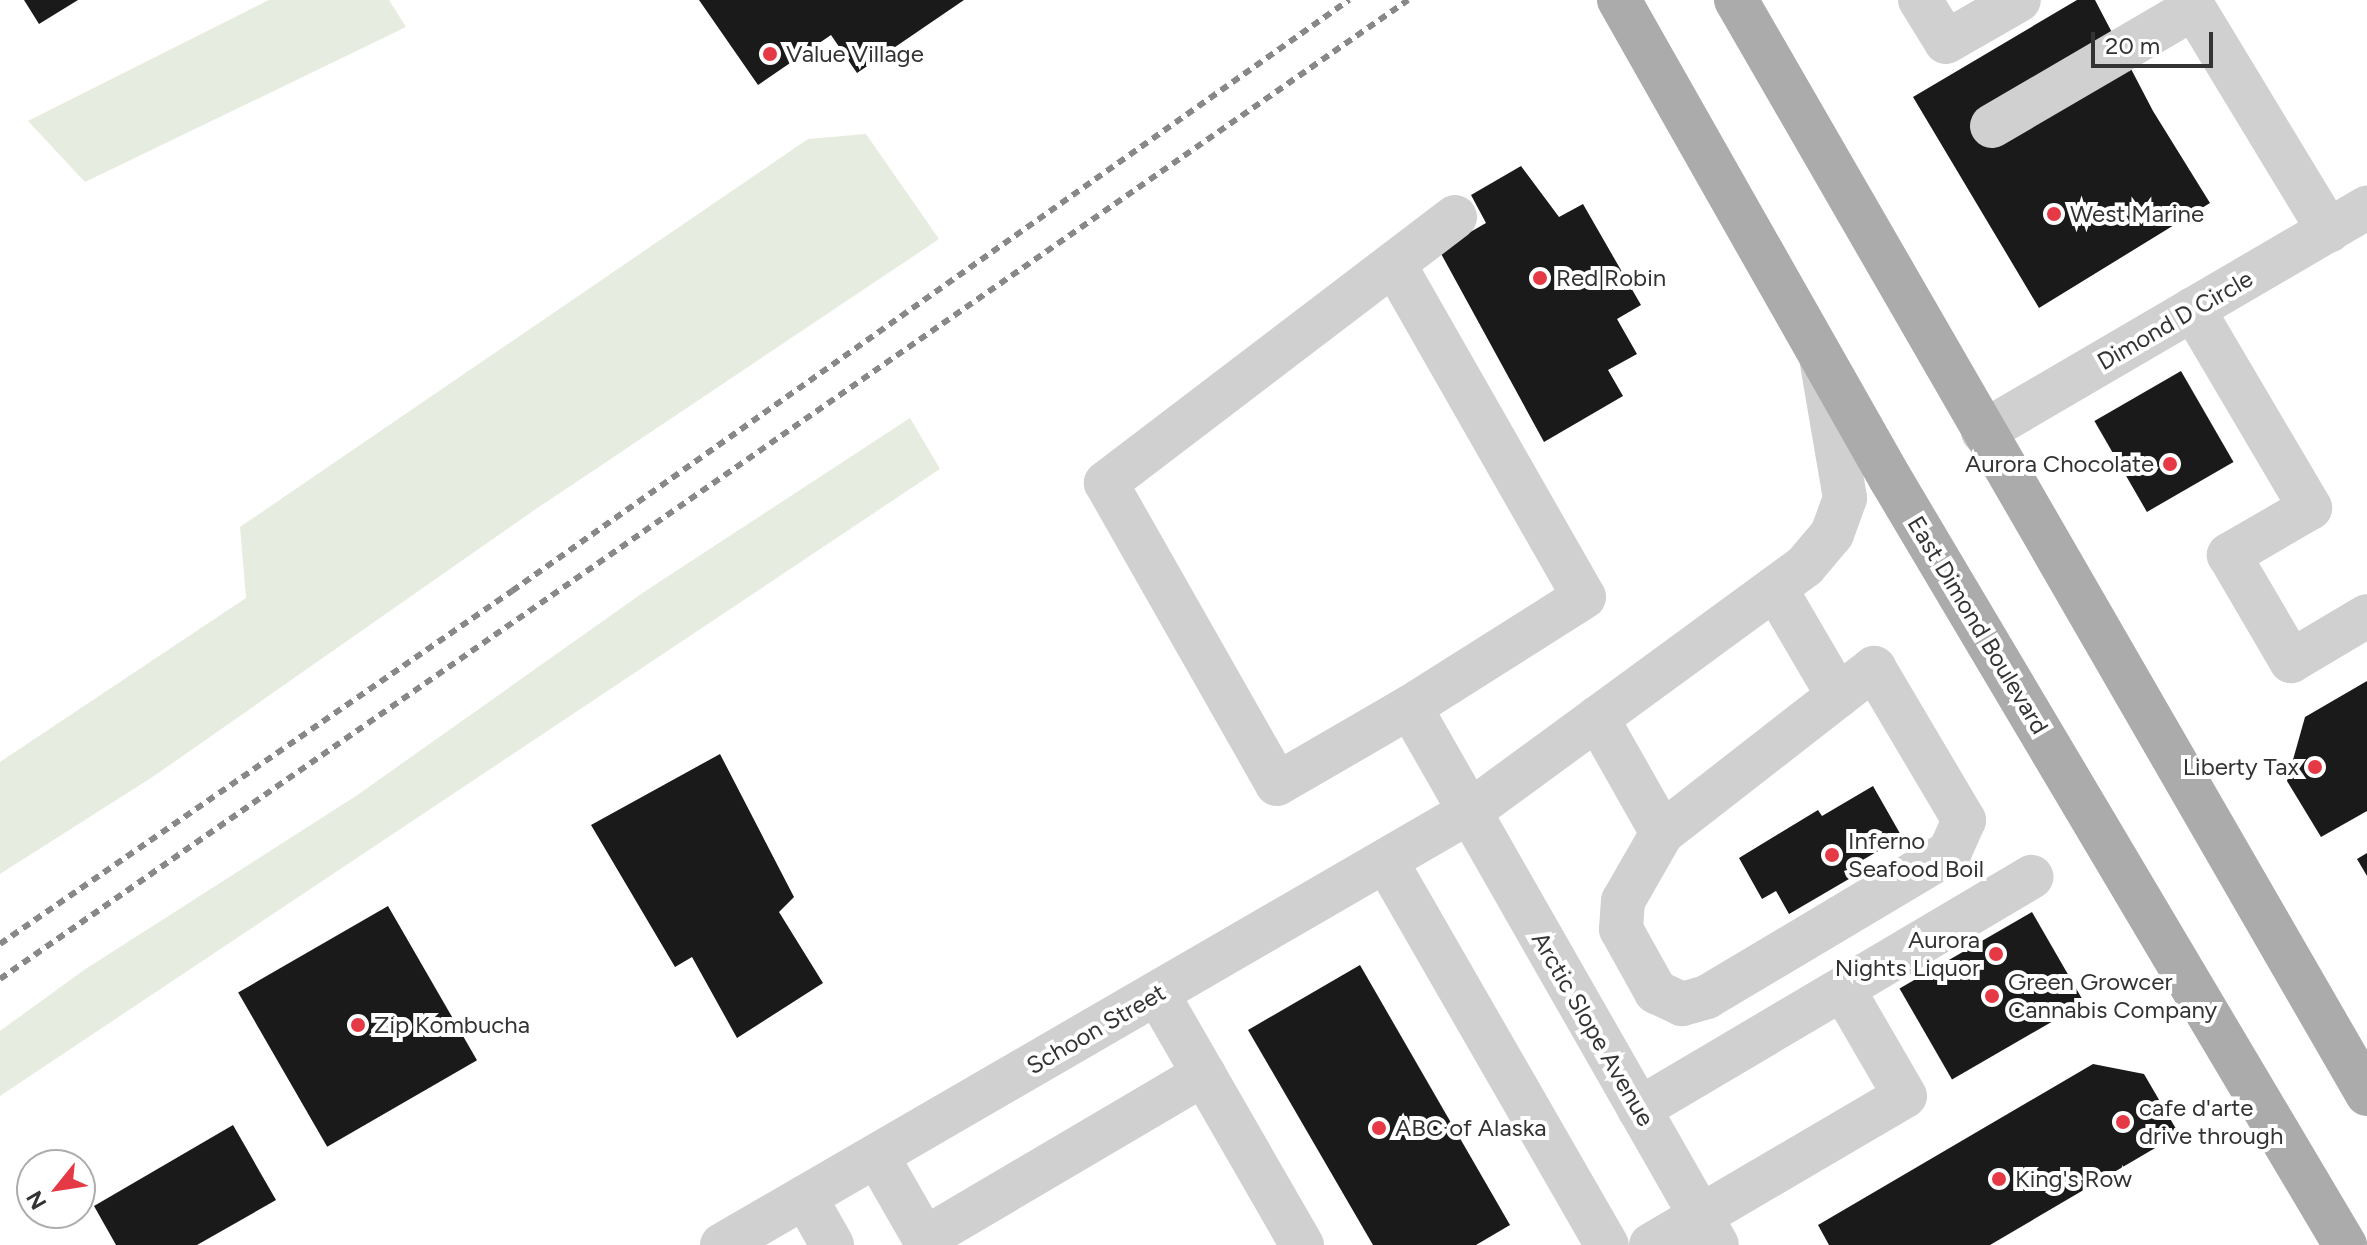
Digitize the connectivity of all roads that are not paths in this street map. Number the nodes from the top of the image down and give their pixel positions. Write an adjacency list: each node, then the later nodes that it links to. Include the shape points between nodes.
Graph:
1 (1619, 0): 12 (main road, East Dimond Boulevard)
2 (1736, 0): 13 (main road)
3 (1920, 0): 4 (street, via 1946,42)
4 (2019, 0)
5 (2192, 4): 6 (street); 9 (street)
6 (1992, 126)
7 (2367, 208): 9 (street, Dimond D Circle)
8 (1455, 217): 10 (street)
9 (2329, 231): 11 (street, Dimond D Circle)
10 (1394, 264): 17 (street, via 1584,597); 17 (street, via 1106,483 1277,784)
11 (2193, 309): 13 (street, Dimond D Circle); 15 (street, via 2310,508 2229,555 2291,661)
12 (1819, 348): 14 (street, Schoon Street, via 1845,498 1832,534 1805,566); 37 (main road, East Dimond Boulevard, via 1890,478)
13 (1983, 432): 26 (main road)
14 (1775, 588): 16 (street); 18 (street, Schoon Street)
15 (2367, 616)
16 (1838, 696): 20 (street); 20 (street, via 1874,668 1964,820 1950,852 1707,997 1682,1004 1656,992 1621,929 1623,901)
17 (1410, 707): 19 (street, Arctic Slope Avenue)
18 (1597, 718): 19 (street, Schoon Street); 20 (street)
19 (1469, 812): 21 (street, Schoon Street); 27 (street, Arctic Slope Avenue)
20 (1662, 833)
21 (1386, 861): 24 (street, Schoon Street); 35 (street)
22 (2031, 877): 23 (street)
23 (1843, 989): 27 (street); 30 (street, via 1905,1096)
24 (1157, 993): 25 (street); 28 (street, Schoon Street)
25 (1204, 1074): 31 (street); 34 (street)
26 (2367, 1094)
27 (1639, 1109): 30 (street, Arctic Slope Avenue)
28 (877, 1156): 29 (street, Schoon Street); 31 (street)
29 (805, 1197): 32 (street, Schoon Street); 33 (street)
30 (1709, 1231): 36 (street)
31 (926, 1242)
32 (722, 1245)
33 (832, 1245)
34 (1302, 1245)
35 (1607, 1245)
36 (1651, 1245)
37 (2345, 1245)

